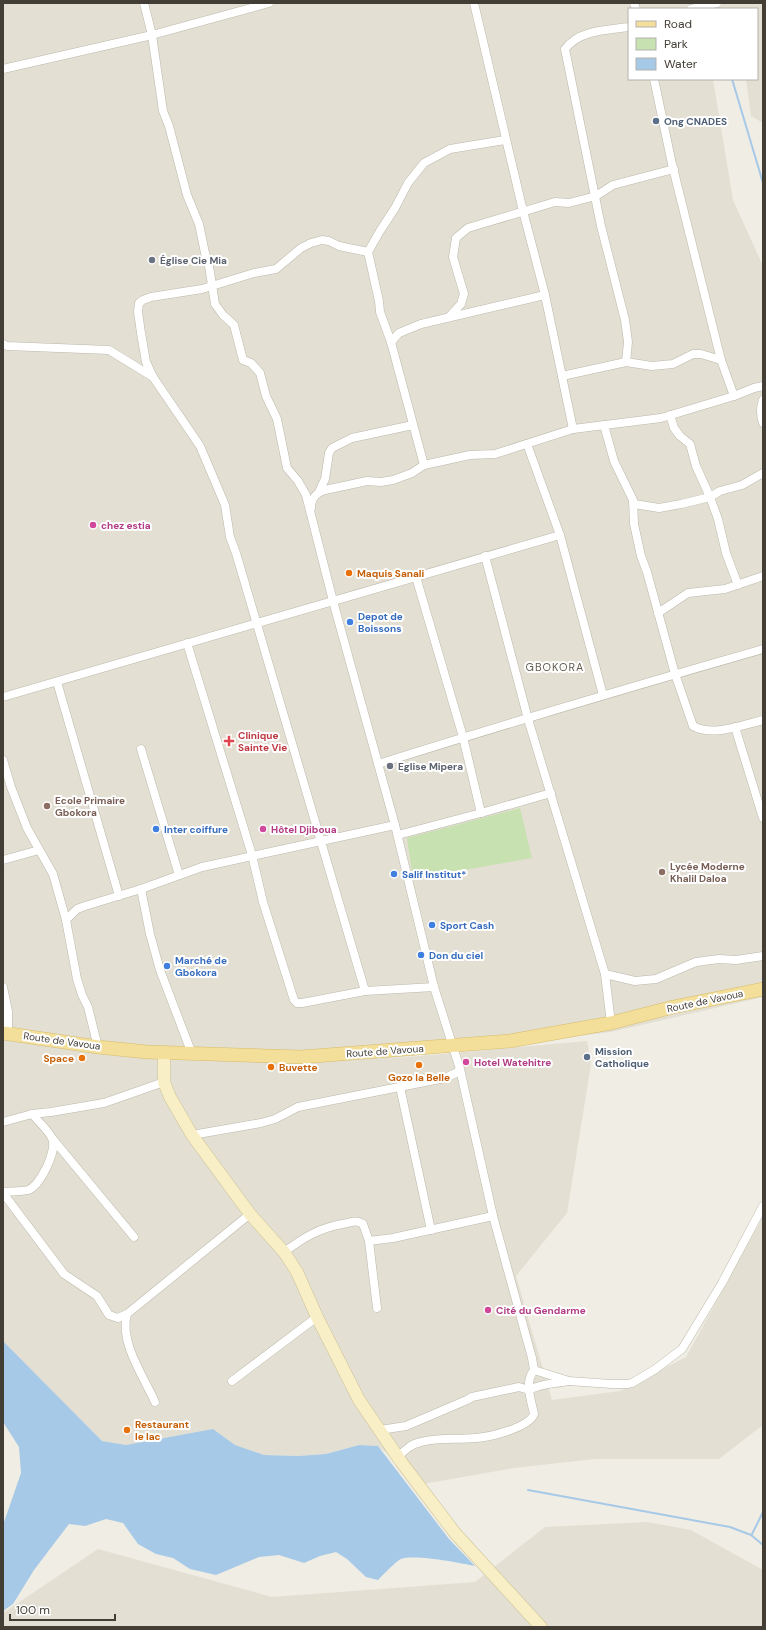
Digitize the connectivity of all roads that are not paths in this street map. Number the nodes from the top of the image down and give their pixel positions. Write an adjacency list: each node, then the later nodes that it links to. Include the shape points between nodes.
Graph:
1 (144, 3): 7 (street)
2 (269, 3): 7 (street)
3 (474, 3): 10 (street)
4 (717, 3): 5 (street)
5 (695, 8)
6 (628, 27): 12 (street, via 586,34 570,41 565,49)
7 (152, 35): 8 (street); 15 (street, via 163,111 186,195 200,224)
8 (3, 69)
9 (654, 80): 11 (street)
10 (505, 140): 13 (street); 14 (street, via 450,149 424,163 408,183)
11 (674, 169): 12 (street, via 612,185); 20 (street)
12 (596, 196): 13 (street, via 570,202 555,202); 21 (street, via 625,320 628,342)
13 (523, 211): 16 (street); 17 (street, via 468,228 456,238 454,257 464,294 461,304)
14 (368, 252): 15 (street, via 339,246 329,241 311,242 276,269); 18 (street, via 380,301 380,312)
15 (212, 286): 22 (street, via 151,297 139,303 138,312 146,362); 38 (street, via 215,304 234,325 243,360 250,363 260,374 266,396 277,419 287,468 302,487)
16 (545, 295): 17 (street); 23 (street)
17 (449, 317): 18 (street, via 399,333)
18 (391, 342): 29 (street)
19 (3, 344): 22 (street, via 109,350)
20 (721, 360): 21 (street, via 693,354 673,364 652,366); 25 (street)
21 (626, 362): 23 (street)
22 (153, 376): 46 (street, via 200,446 218,485 225,506 230,537)
23 (562, 376): 31 (street)
24 (763, 386): 25 (street)
25 (734, 396): 27 (street)
26 (763, 400): 28 (street, via 760,415)
27 (670, 415): 30 (street); 36 (street, via 674,428 690,444 696,466)
28 (763, 423)
29 (413, 425): 33 (street); 35 (street, via 352,438 332,448 325,479)
30 (604, 425): 31 (street); 37 (street, via 614,461)
31 (573, 429): 32 (street)
32 (527, 444): 33 (street, via 495,454 470,455); 39 (street)
33 (424, 465): 35 (street, via 393,480 367,481)
34 (763, 473): 36 (street, via 742,485 720,491)
35 (319, 492): 38 (street, via 312,499)
36 (710, 497): 37 (street, via 659,508); 43 (street)
37 (634, 504): 45 (street, via 634,524 641,556)
38 (310, 513): 44 (street)
39 (560, 535): 40 (street); 51 (street)
40 (485, 556): 42 (street); 53 (street)
41 (763, 576): 43 (street)
42 (416, 577): 44 (street); 56 (street)
43 (738, 584): 45 (street, via 725,589 688,593)
44 (333, 601): 46 (street); 59 (street)
45 (658, 613): 49 (street)
46 (256, 623): 47 (street); 65 (street)
47 (187, 643): 50 (street); 67 (street)
48 (763, 649): 49 (street)
49 (675, 674): 51 (street); 55 (street, via 693,726 700,729)
50 (56, 682): 52 (street); 71 (street)
51 (603, 695): 53 (street)
52 (3, 697)
53 (528, 719): 56 (street); 60 (street)
54 (763, 720): 55 (street)
55 (735, 728): 62 (street)
56 (463, 738): 59 (street); 61 (street)
57 (141, 749): 69 (street)
58 (3, 760): 66 (street, via 27,828)
59 (378, 764): 63 (street)
60 (551, 793): 61 (street); 74 (street)
61 (481, 814): 64 (street)
62 (763, 818)
63 (395, 825): 64 (street); 65 (street)
64 (398, 835): 76 (street)
65 (321, 841): 67 (street); 78 (street)
66 (39, 850): 68 (street); 72 (street, via 53,874)
67 (252, 855): 69 (street); 78 (street, via 263,902 294,1000 302,1003)
68 (3, 860)
69 (179, 875): 70 (street)
70 (141, 889): 71 (street); 84 (street, via 160,970)
71 (119, 896): 72 (street, via 77,909)
72 (66, 920): 82 (street, via 77,979 88,1007)
73 (763, 956): 74 (street, via 696,962 656,979 635,981)
74 (604, 974): 79 (street)
75 (3, 987): 80 (street, via 8,1011)
76 (434, 987): 78 (street); 81 (street)
77 (763, 989): 79 (main road, Route de Vavoua)
78 (365, 991)
79 (611, 1023): 81 (main road, Route de Vavoua, via 510,1040)
80 (6, 1034): 82 (main road, Route de Vavoua)
81 (452, 1046): 84 (main road, Route de Vavoua, via 301,1057); 85 (street)
82 (98, 1047): 83 (main road, Route de Vavoua)
83 (164, 1052): 84 (main road, Route de Vavoua); 86 (street)
84 (192, 1054)
85 (460, 1069): 87 (street, via 444,1078); 95 (street)
86 (164, 1082): 88 (street, via 104,1103); 90 (street)
87 (400, 1087): 90 (street, via 298,1107 261,1123); 96 (street)
88 (32, 1114): 89 (street); 91 (street)
89 (3, 1122)
90 (192, 1135): 94 (street)
91 (52, 1138): 92 (street, via 52,1153 36,1184 28,1190); 97 (street)
92 (3, 1192): 101 (street, via 64,1274 97,1296 109,1315 118,1318)
93 (763, 1206): 105 (street, via 722,1283 682,1349 654,1370 627,1384)
94 (250, 1214): 99 (street); 101 (street)
95 (493, 1216): 96 (street); 103 (street)
96 (431, 1230): 98 (street)
97 (134, 1237)
98 (369, 1241): 99 (street, via 363,1224 355,1221 322,1228); 100 (street)
99 (284, 1252): 102 (street, via 297,1272)
100 (377, 1308)
101 (127, 1314): 107 (street, via 124,1328 126,1337)
102 (317, 1317): 104 (street); 108 (street, via 359,1400)
103 (534, 1370): 105 (street); 106 (street, via 529,1376)
104 (232, 1381)
105 (569, 1381): 106 (street, via 538,1385)
106 (529, 1390): 108 (street, via 519,1387 472,1397 406,1426); 109 (street, via 534,1414 529,1422 508,1431 476,1438 433,1439 419,1442 409,1446)
107 (155, 1402)
108 (380, 1430): 109 (street)
109 (398, 1457): 110 (street, via 455,1532)
110 (541, 1627)

